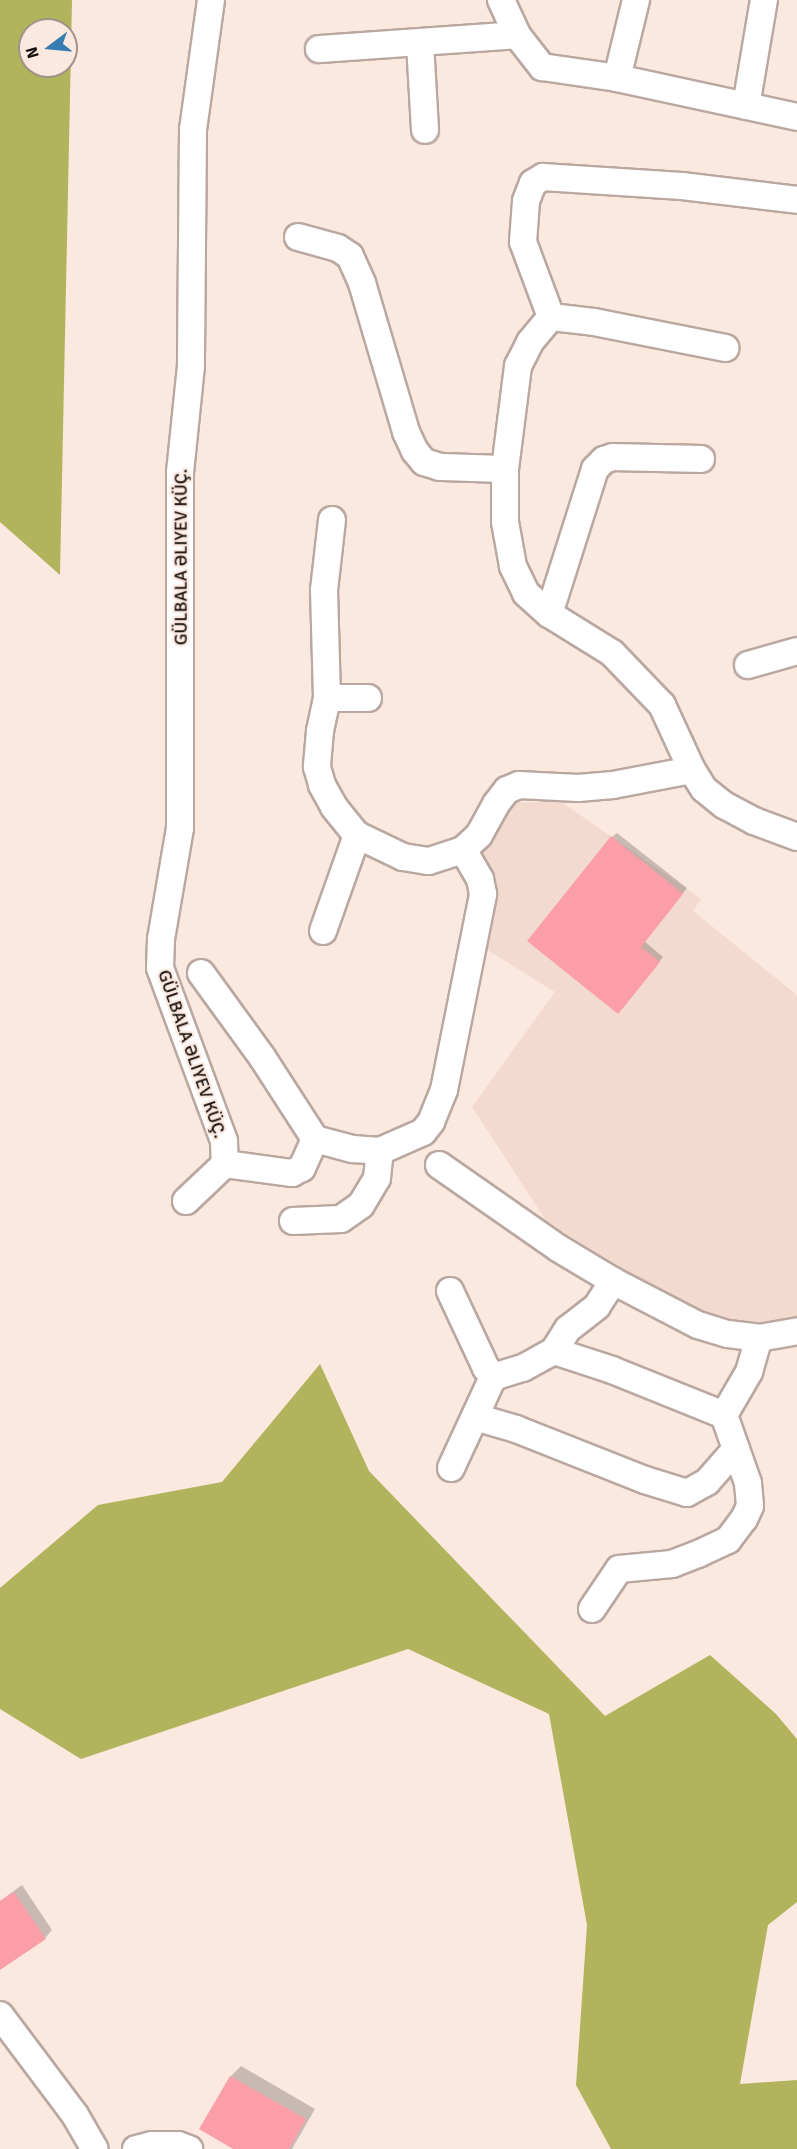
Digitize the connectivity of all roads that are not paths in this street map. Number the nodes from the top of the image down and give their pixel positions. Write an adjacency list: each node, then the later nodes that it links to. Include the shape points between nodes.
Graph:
1 (211, 0): 32 (street, GÜLBALA ƏLIYEV KÜÇ., via 193,129 191,366 180,472 180,828 161,939 160,968 224,1141)
2 (501, 0): 5 (street)
3 (636, 0): 8 (street)
4 (765, 0): 9 (street)
5 (517, 35): 6 (street); 8 (street, via 542,67)
6 (420, 43): 7 (street); 11 (street)
7 (319, 49)
8 (617, 78): 9 (street)
9 (746, 106): 10 (street)
10 (797, 117)
11 (425, 130)
12 (797, 200): 14 (street, via 682,186 543,177 533,183 526,201 523,242)
13 (298, 237): 17 (street, via 338,248 350,256 362,283 406,432 424,462 440,467)
14 (551, 317): 15 (street); 17 (street, via 530,342 518,366)
15 (725, 348)
16 (701, 459): 19 (street, via 613,457 595,469)
17 (505, 469): 19 (street, via 505,522 513,566 526,593)
18 (332, 520): 22 (street, via 324,590)
19 (549, 614): 24 (street, via 612,653 662,705)
20 (797, 651): 21 (street)
21 (748, 665)
22 (327, 698): 23 (street); 25 (street, via 317,767 334,807)
23 (368, 698)
24 (692, 770): 26 (street, via 704,789 724,805); 27 (street, via 613,785 519,785 507,790 479,835)
25 (357, 835): 27 (street, via 403,857 421,860); 28 (street)
26 (797, 837)
27 (463, 850): 31 (street, via 480,879 483,894 444,1090 431,1122 423,1131)
28 (323, 931)
29 (201, 973): 30 (street)
30 (315, 1139): 31 (street); 32 (street, GÜLBALA ƏLIYEV KÜÇ., via 302,1168 292,1173)
31 (380, 1151): 35 (street, via 377,1178 362,1205 341,1219)
32 (225, 1164): 34 (street)
33 (439, 1165): 36 (street, via 558,1248)
34 (186, 1201)
35 (293, 1221)
36 (614, 1281): 39 (street, via 698,1325); 40 (street, via 597,1305 568,1329)
37 (450, 1291): 41 (street)
38 (797, 1331): 39 (street)
39 (759, 1338): 42 (street, via 749,1372)
40 (554, 1351): 41 (street, via 523,1368); 42 (street)
41 (493, 1377): 43 (street)
42 (724, 1415): 44 (street)
43 (475, 1417): 44 (street, via 687,1493 707,1482); 45 (street)
44 (736, 1449): 46 (street, via 748,1483 750,1506 728,1540 672,1564 619,1569)
45 (451, 1468)
46 (592, 1609)
47 (0, 2015): 48 (street, via 75,2115)
48 (95, 2149)
49 (136, 2149): 50 (street, via 178,2145)
50 (189, 2149)

